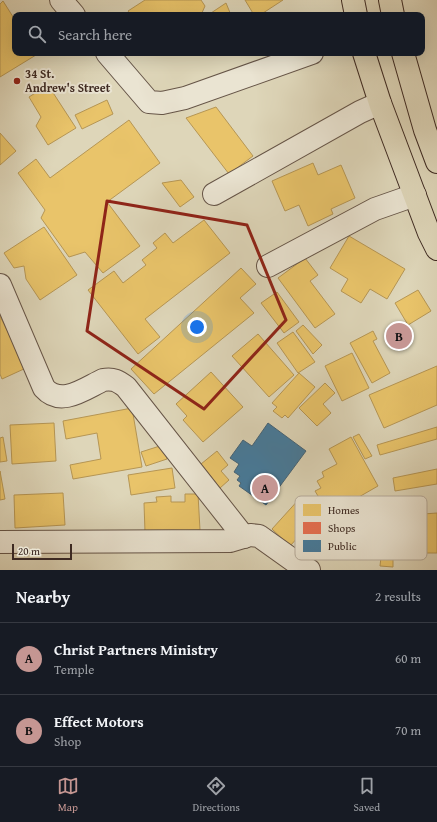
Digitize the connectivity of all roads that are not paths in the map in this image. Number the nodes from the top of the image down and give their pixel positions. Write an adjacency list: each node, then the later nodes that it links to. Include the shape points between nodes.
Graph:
1 (61, 0): 4 (street)
2 (353, 0): 5 (main road)
3 (390, 0): 6 (main road)
4 (71, 12)
5 (355, 12)
6 (392, 12)
7 (109, 56): 8 (street, via 149,102 162,103 185,98)
8 (304, 56)
9 (365, 56): 11 (main road)
10 (404, 56): 12 (main road)
11 (380, 103): 13 (street); 14 (main road)
12 (437, 162)
13 (214, 194)
14 (415, 195): 15 (main road); 16 (street, via 376,209)
15 (437, 249)
16 (268, 266)
17 (0, 284): 18 (street, via 48,393 65,397 103,380 118,380)
18 (244, 537): 19 (street, via 230,541); 20 (street, via 259,536)
19 (0, 542)
20 (309, 570)

